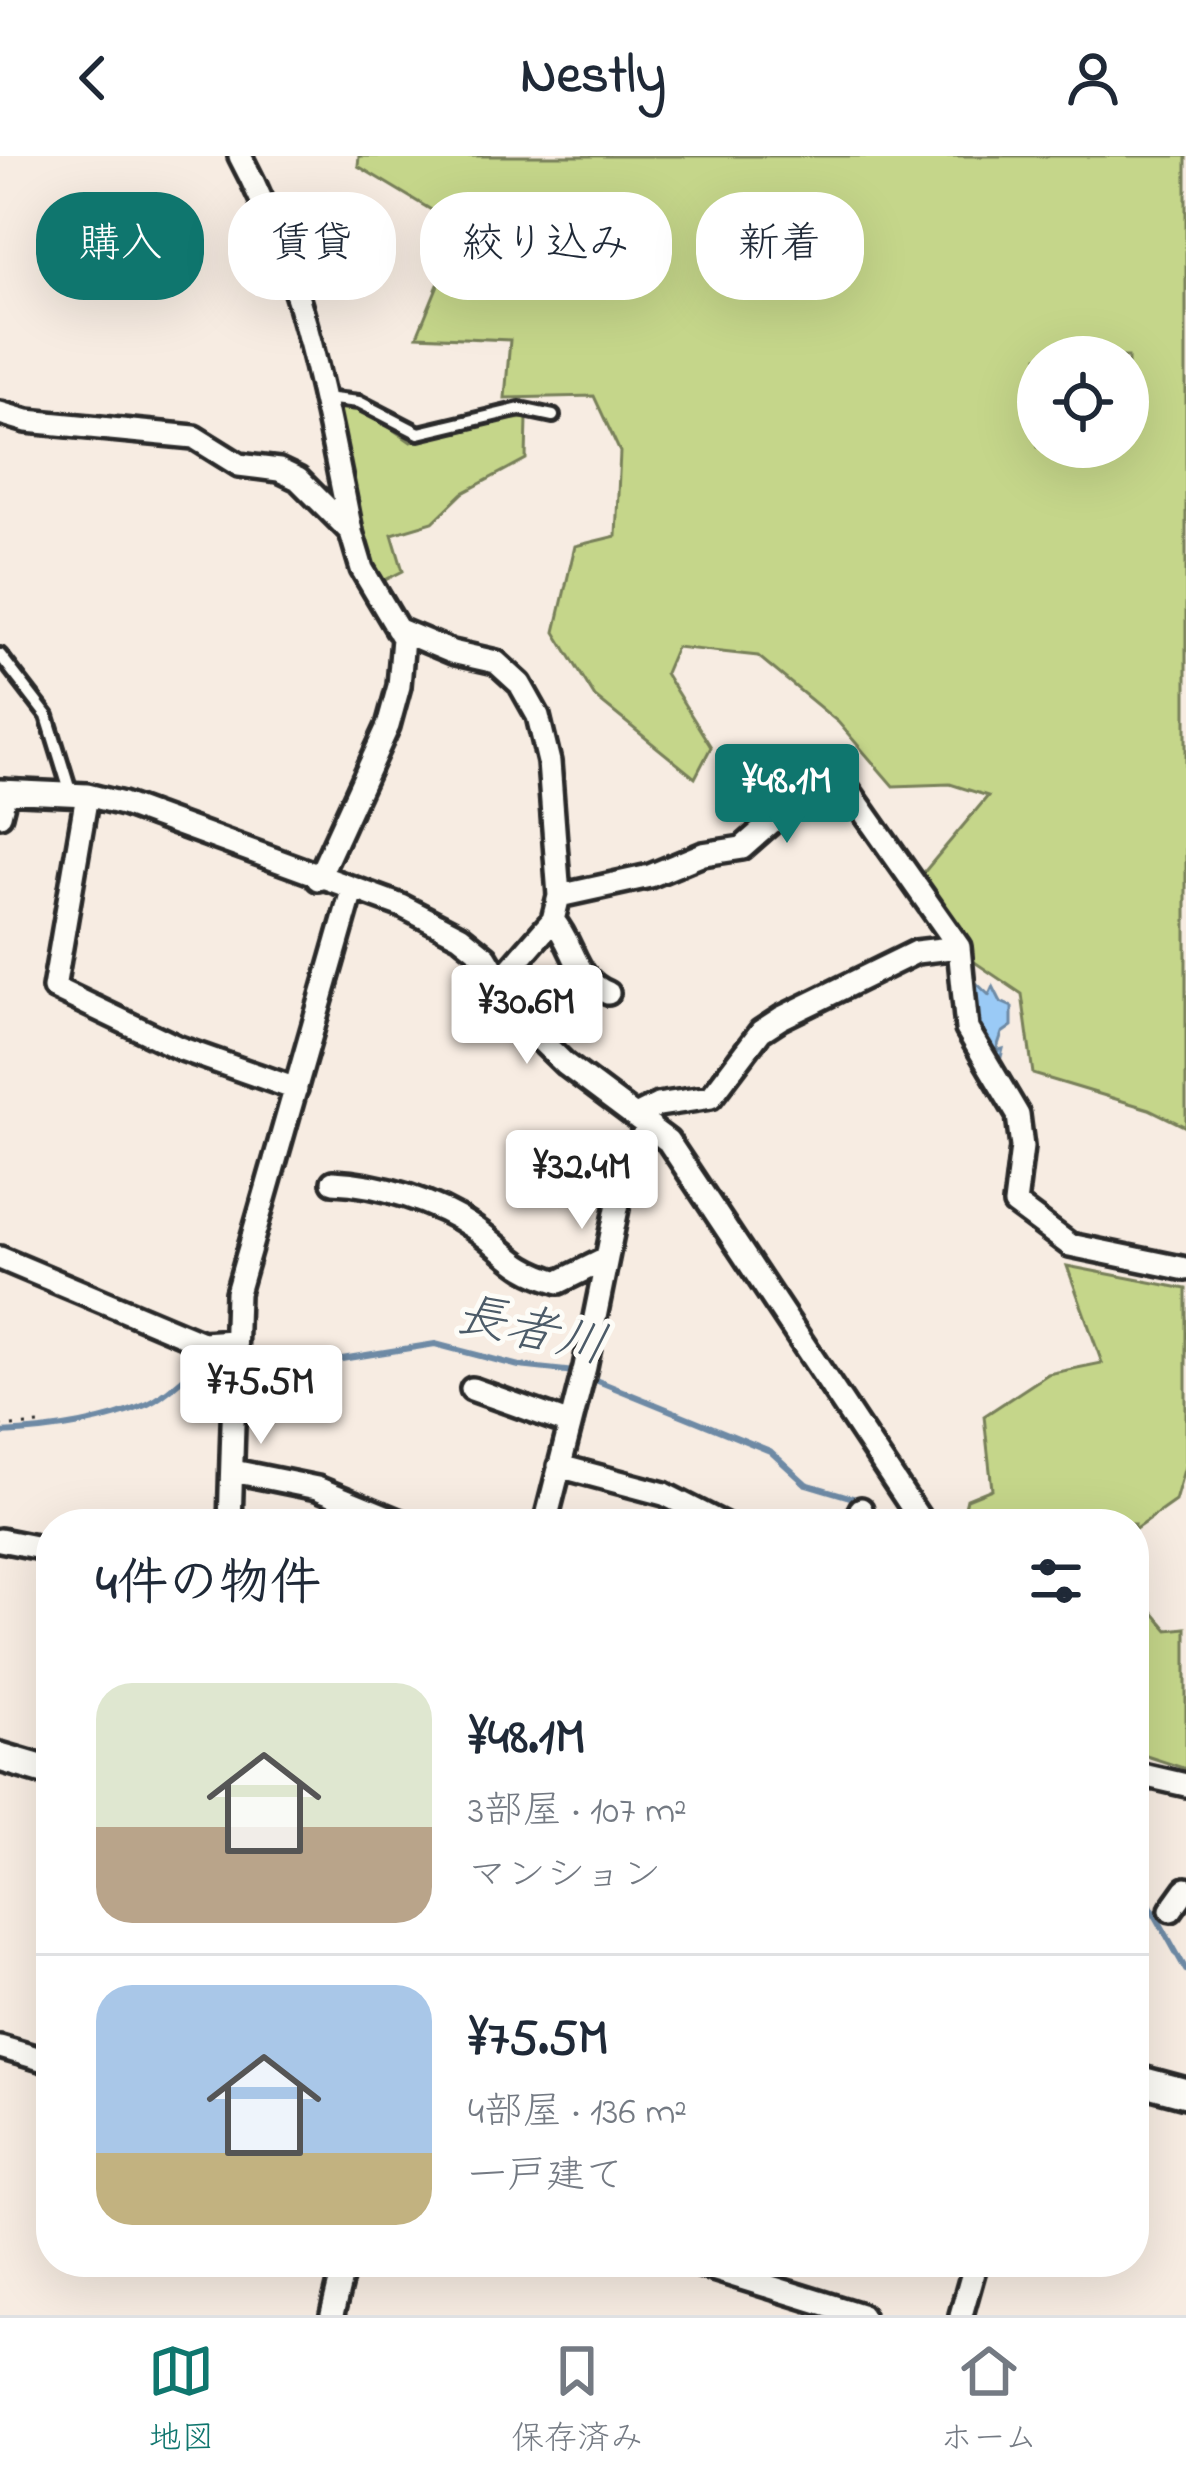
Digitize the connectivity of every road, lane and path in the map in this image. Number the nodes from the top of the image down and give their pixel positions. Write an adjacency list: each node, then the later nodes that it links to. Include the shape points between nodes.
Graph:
1 (240, 156): 2 (street, via 298,287)
2 (324, 398): 4 (lane, via 359,401 419,433 520,409); 5 (street)
3 (0, 413): 5 (street, via 194,437 239,465 298,479)
4 (553, 416)
5 (352, 532): 6 (street, via 362,569)
6 (398, 629): 11 (street, via 399,686 388,726); 13 (street, via 496,662 520,684 549,762)
7 (0, 655): 9 (lane, via 47,716)
8 (3, 791): 9 (street); 10 (street)
9 (79, 795): 11 (street); 18 (street, via 54,988 179,1048)
10 (0, 814)
11 (318, 879): 12 (street)
12 (352, 891): 16 (street, via 460,935); 18 (street)
13 (559, 896): 14 (street); 15 (street, via 742,848 813,777 828,772 849,790)
14 (553, 920): 16 (street); 17 (street, via 588,985)
15 (959, 947): 19 (street, via 916,952 781,1018 761,1031 711,1097); 23 (street, via 967,1029 1018,1115 1015,1204 1070,1245)
16 (499, 982): 19 (street, via 529,1029 565,1064)
17 (608, 993)
18 (296, 1089): 24 (street, via 237,1293)
19 (644, 1120): 22 (street, via 627,1159); 35 (street, via 728,1223)
20 (333, 1182): 22 (street, via 370,1184 473,1227 522,1271 559,1282)
21 (0, 1258): 24 (street)
22 (606, 1259): 27 (street)
23 (1186, 1269)
24 (232, 1352): 30 (street)
25 (472, 1389): 27 (street)
26 (39, 1424): 28 (path)
27 (570, 1424): 29 (street)
28 (0, 1427)
29 (559, 1466): 33 (street); 34 (street)
30 (232, 1472): 31 (street); 32 (street, via 317,1488)
31 (231, 1509)
32 (368, 1509)
33 (548, 1509)
34 (694, 1509)
35 (912, 1509)
36 (0, 1540): 37 (street)
37 (36, 1547)
38 (0, 1757): 39 (street)
39 (36, 1768)
40 (1149, 1776): 41 (street)
41 (1186, 1785)
42 (1186, 1889): 43 (street)
43 (1171, 1910)
44 (0, 2047): 45 (street)
45 (36, 2058)
46 (1149, 2083): 47 (street)
47 (1186, 2093)
48 (341, 2277): 51 (street)
49 (740, 2277): 52 (street)
50 (972, 2277): 53 (street)
51 (332, 2315)
52 (860, 2315)
53 (961, 2315)

